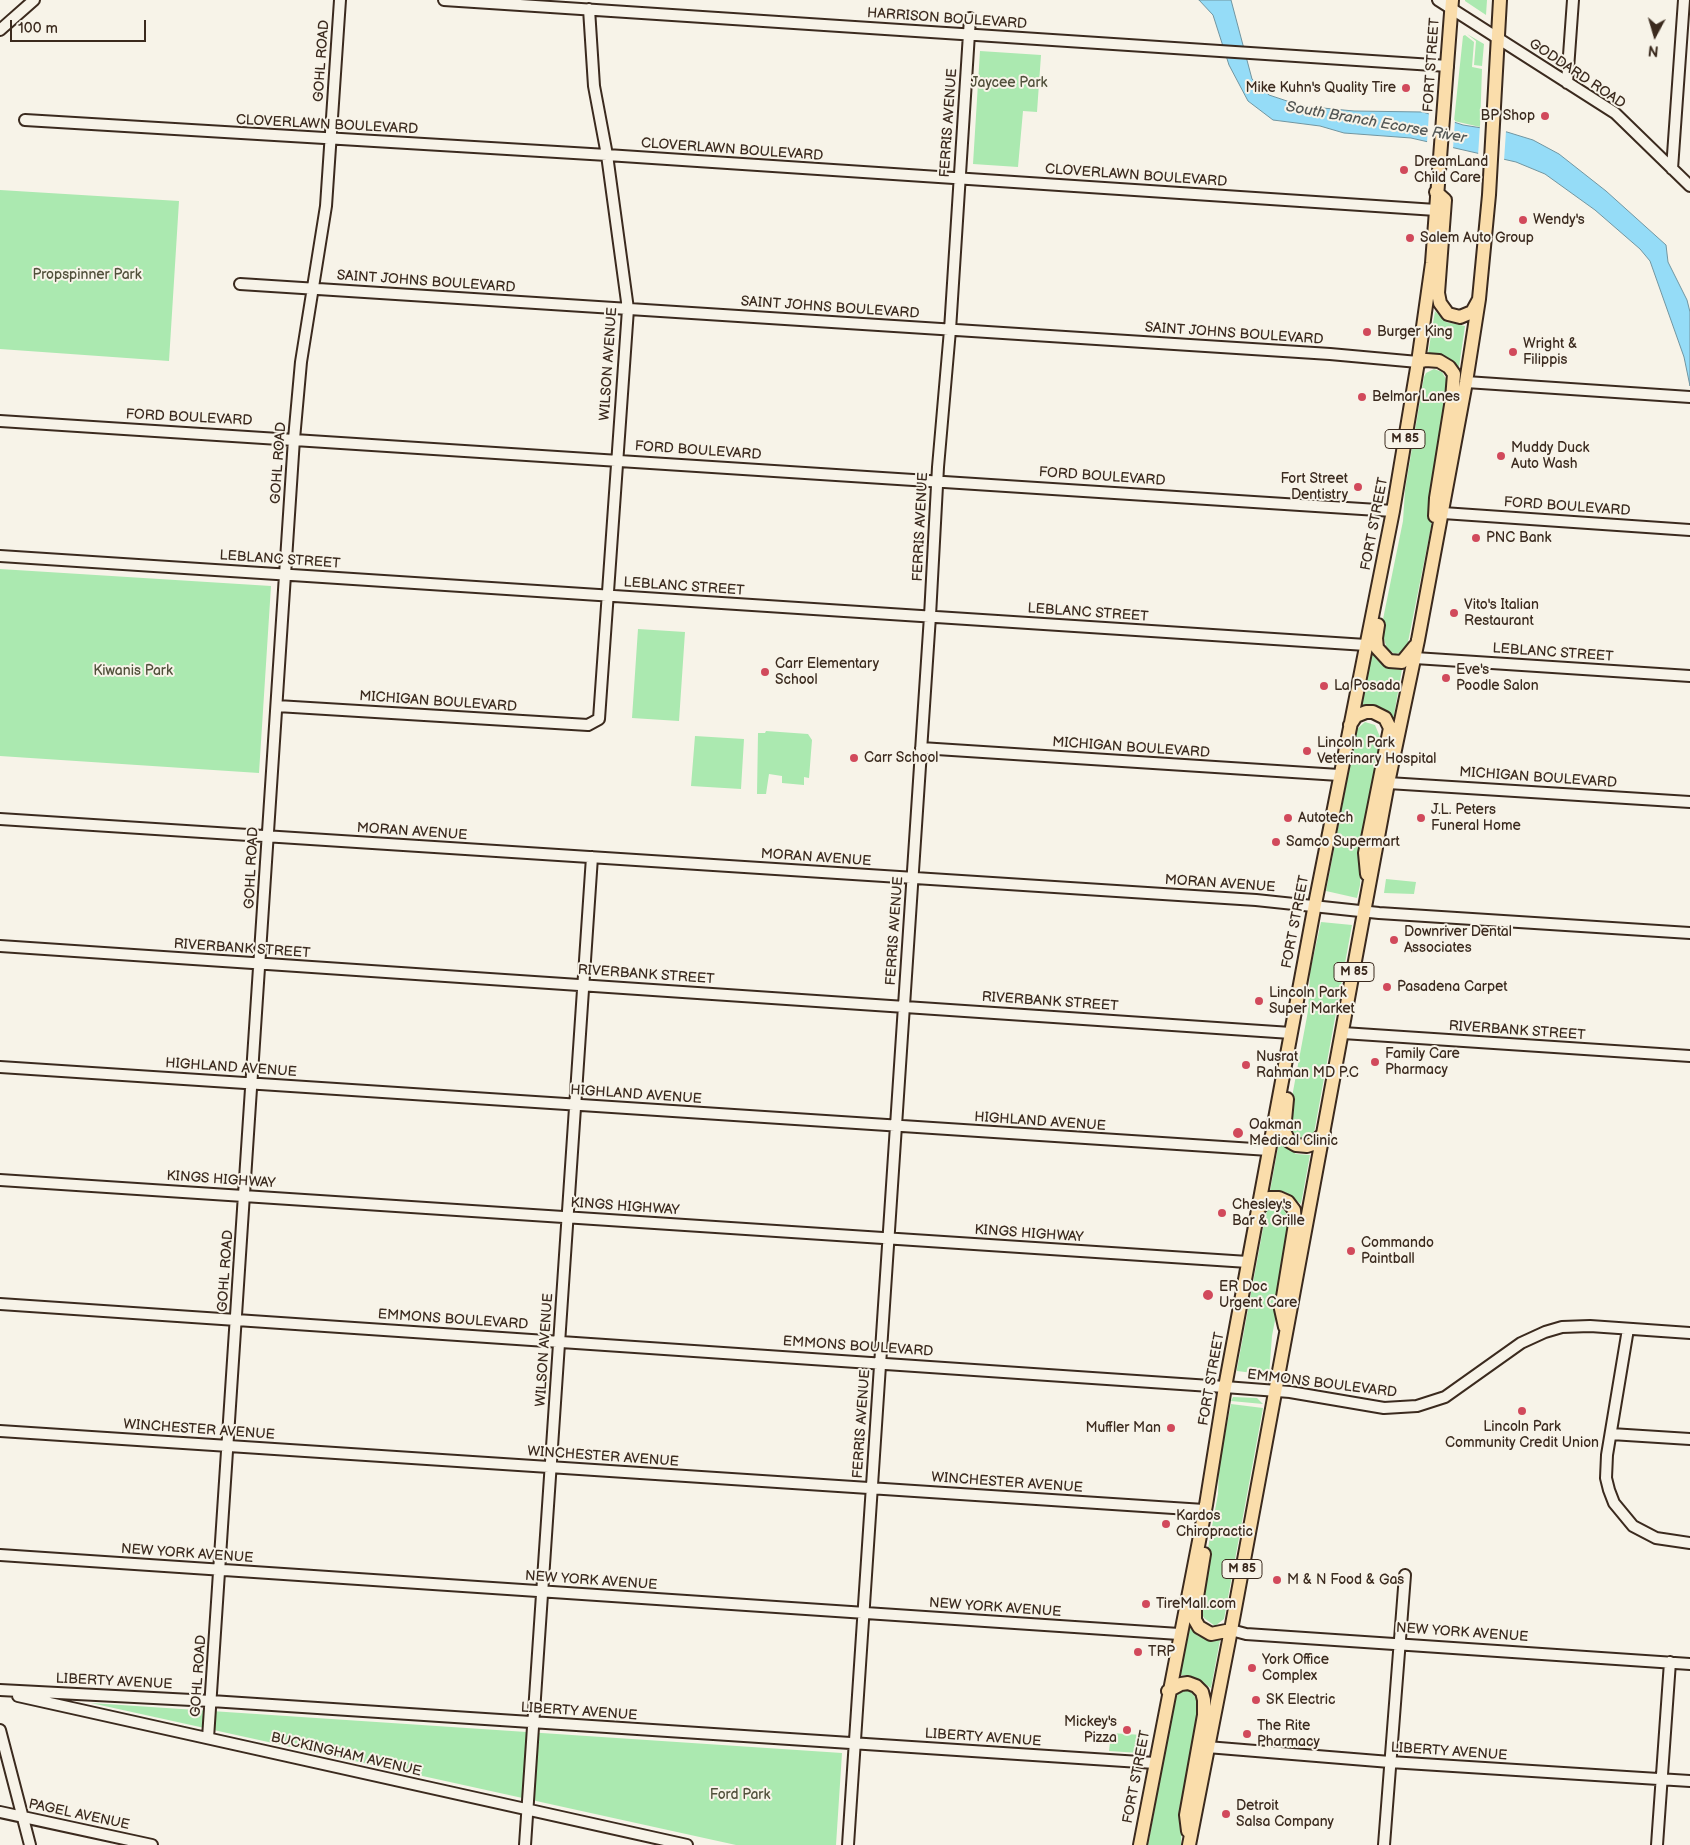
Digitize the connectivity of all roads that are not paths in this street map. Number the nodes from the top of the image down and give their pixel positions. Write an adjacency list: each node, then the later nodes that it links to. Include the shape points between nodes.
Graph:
1 (34, 0): 11 (street)
2 (340, 0): 17 (street, GOHL ROAD)
3 (444, 0): 9 (street, HARRISON BOULEVARD)
4 (1438, 0): 8 (street, GODDARD ROAD)
5 (1500, 0): 13 (main road, M 85)
6 (1573, 0): 15 (street)
7 (1684, 0): 19 (street)
8 (1451, 4): 13 (street, GODDARD ROAD); 14 (main road, FORT STREET / M 85)
9 (589, 9): 12 (street, HARRISON BOULEVARD); 18 (street, WILSON AVENUE, via 594,86)
10 (970, 18): 12 (street, FERRIS AVENUE)
11 (0, 30)
12 (968, 34): 14 (street, HARRISON BOULEVARD); 20 (street, FERRIS AVENUE)
13 (1498, 39): 15 (street, GODDARD ROAD); 26 (main road, M 85)
14 (1448, 66): 22 (main road, FORT STREET / M 85)
15 (1567, 83): 19 (street, GODDARD ROAD, via 1615,114)
16 (25, 120): 17 (street, CLOVERLAWN BOULEVARD)
17 (330, 138): 18 (street, CLOVERLAWN BOULEVARD); 25 (street, GOHL ROAD, via 326,206)
18 (607, 155): 20 (street, CLOVERLAWN BOULEVARD); 27 (street, WILSON AVENUE)
19 (1672, 169): 21 (street, GODDARD ROAD)
20 (959, 179): 23 (street, CLOVERLAWN BOULEVARD); 28 (street, FERRIS AVENUE)
21 (1690, 186)
22 (1436, 192): 23 (main road, FORT STREET / M 85); 26 (main road, via 1445,200 1440,303 1448,314 1460,317 1472,312)
23 (1436, 210): 29 (main road, FORT STREET / M 85)
24 (240, 284): 25 (street, SAINT JOHNS BOULEVARD)
25 (313, 288): 27 (street, SAINT JOHNS BOULEVARD); 33 (street, GOHL ROAD, via 301,362)
26 (1479, 299): 30 (main road, M 85)
27 (628, 309): 28 (street, SAINT JOHNS BOULEVARD); 34 (street, WILSON AVENUE)
28 (950, 330): 29 (street, SAINT JOHNS BOULEVARD); 35 (street, FERRIS AVENUE)
29 (1418, 362): 36 (main road, FORT STREET / M 85); 39 (main road, via 1439,361 1454,374 1436,498)
30 (1466, 382): 31 (street); 37 (main road, M 85)
31 (1690, 397)
32 (0, 421): 33 (street, FORD BOULEVARD)
33 (294, 439): 34 (street, FORD BOULEVARD); 41 (street, GOHL ROAD)
34 (617, 460): 35 (street, FORD BOULEVARD); 42 (street, WILSON AVENUE)
35 (937, 481): 36 (street, FORD BOULEVARD); 43 (street, FERRIS AVENUE)
36 (1393, 510): 44 (main road, via 1398,521 1376,638 1377,648 1389,661 1402,662); 45 (main road, FORT STREET / M 85)
37 (1443, 513): 38 (street, FORD BOULEVARD); 39 (main road, M 85)
38 (1690, 530)
39 (1436, 548): 44 (main road, M 85)
40 (0, 556): 41 (street, LEBLANC STREET)
41 (286, 574): 42 (street, LEBLANC STREET); 48 (street, GOHL ROAD)
42 (608, 596): 43 (street, LEBLANC STREET); 49 (street, WILSON AVENUE, via 601,713)
43 (930, 616): 45 (street, LEBLANC STREET); 51 (street, FERRIS AVENUE)
44 (1418, 640): 46 (main road, M 85)
45 (1366, 645): 50 (main road, FORT STREET / M 85)
46 (1415, 658): 47 (street, LEBLANC STREET); 53 (main road, M 85)
47 (1690, 676)
48 (277, 706): 49 (street, MICHIGAN BOULEVARD, via 588,725); 56 (street, GOHL ROAD)
49 (597, 722)
50 (1349, 728): 52 (main road, FORT STREET / M 85); 59 (main road, via 1356,716 1373,712 1385,718 1390,728 1365,852)
51 (921, 748): 52 (street, MICHIGAN BOULEVARD); 58 (street, FERRIS AVENUE)
52 (1340, 775): 60 (main road, FORT STREET / M 85)
53 (1388, 783): 54 (street, MICHIGAN BOULEVARD); 59 (main road, M 85)
54 (1690, 802)
55 (0, 819): 56 (street, MORAN AVENUE)
56 (269, 836): 57 (street, MORAN AVENUE); 64 (street, GOHL ROAD)
57 (592, 857): 58 (street, MORAN AVENUE); 65 (street, WILSON AVENUE)
58 (912, 878): 60 (street, MORAN AVENUE); 66 (street, FERRIS AVENUE)
59 (1369, 889): 61 (main road, M 85)
60 (1314, 904): 61 (street, MORAN AVENUE); 67 (main road, FORT STREET / M 85)
61 (1365, 911): 62 (street, MORAN AVENUE); 69 (main road, M 85)
62 (1690, 933)
63 (0, 946): 64 (street, RIVERBANK STREET)
64 (260, 964): 65 (street, RIVERBANK STREET); 72 (street, GOHL ROAD)
65 (583, 985): 66 (street, RIVERBANK STREET); 73 (street, WILSON AVENUE)
66 (904, 1006): 68 (street, RIVERBANK STREET); 74 (street, FERRIS AVENUE)
67 (1294, 1018): 68 (main road, FORT STREET / M 85); 75 (main road, via 1298,1038 1284,1131 1289,1141 1296,1145)
68 (1290, 1033): 76 (main road, FORT STREET / M 85)
69 (1343, 1033): 70 (street, RIVERBANK STREET); 75 (main road, M 85, via 1324,1132)
70 (1690, 1056)
71 (0, 1067): 72 (street, HIGHLAND AVENUE)
72 (252, 1083): 73 (street, HIGHLAND AVENUE); 78 (street, GOHL ROAD)
73 (575, 1105): 74 (street, HIGHLAND AVENUE); 80 (street, WILSON AVENUE)
74 (896, 1126): 76 (street, HIGHLAND AVENUE); 81 (street, FERRIS AVENUE)
75 (1317, 1145): 86 (main road, M 85)
76 (1269, 1150): 79 (main road, FORT STREET / M 85)
77 (0, 1180): 78 (street, KINGS HIGHWAY)
78 (245, 1196): 80 (street, KINGS HIGHWAY); 84 (street, GOHL ROAD)
79 (1259, 1208): 82 (main road, FORT STREET / M 85); 86 (main road, via 1270,1198 1279,1198 1294,1210 1295,1224 1281,1309)
80 (568, 1217): 81 (street, KINGS HIGHWAY); 88 (street, WILSON AVENUE)
81 (888, 1238): 82 (street, KINGS HIGHWAY); 89 (street, FERRIS AVENUE)
82 (1248, 1262): 90 (main road, FORT STREET / M 85)
83 (0, 1304): 84 (street, EMMONS BOULEVARD)
84 (237, 1320): 88 (street, EMMONS BOULEVARD); 95 (street, GOHL ROAD)
85 (1628, 1329): 87 (street, EMMONS BOULEVARD); 91 (street, EMMONS BOULEVARD, via 1580,1326 1545,1332 1521,1343 1445,1397 1417,1406 1384,1408); 93 (street)
86 (1286, 1332): 91 (main road, M 85)
87 (1690, 1333)
88 (559, 1341): 89 (street, EMMONS BOULEVARD); 96 (street, WILSON AVENUE)
89 (880, 1362): 90 (street, EMMONS BOULEVARD); 97 (street, FERRIS AVENUE)
90 (1225, 1387): 91 (street, EMMONS BOULEVARD); 98 (main road, FORT STREET / M 85)
91 (1274, 1391): 105 (main road, M 85)
92 (0, 1431): 95 (street, WINCHESTER AVENUE)
93 (1611, 1434): 94 (street); 99 (street, via 1606,1478 1613,1500 1623,1515 1633,1526 1656,1538)
94 (1690, 1439)
95 (228, 1446): 96 (street, WINCHESTER AVENUE); 101 (street, GOHL ROAD)
96 (552, 1467): 97 (street, WINCHESTER AVENUE); 103 (street, WILSON AVENUE)
97 (872, 1488): 98 (street, WINCHESTER AVENUE); 104 (street, FERRIS AVENUE)
98 (1205, 1507): 105 (main road, via 1209,1518 1195,1620 1199,1627 1211,1634); 106 (main road, FORT STREET / M 85)
99 (1690, 1543)
100 (0, 1556): 101 (street, NEW YORK AVENUE)
101 (220, 1570): 103 (street, NEW YORK AVENUE); 112 (street, GOHL ROAD)
102 (1405, 1576): 107 (street)
103 (542, 1592): 104 (street, NEW YORK AVENUE); 113 (street, WILSON AVENUE)
104 (862, 1612): 106 (street, NEW YORK AVENUE); 116 (street, FERRIS AVENUE)
105 (1232, 1630): 107 (street, NEW YORK AVENUE, via 1246,1634); 117 (main road, M 85)
106 (1179, 1634): 111 (main road, FORT STREET / M 85)
107 (1399, 1642): 108 (street, NEW YORK AVENUE); 118 (street)
108 (1670, 1662): 109 (street, NEW YORK AVENUE); 120 (street)
109 (1690, 1664)
110 (0, 1691): 112 (street, LIBERTY AVENUE); 115 (street, BUCKINGHAM AVENUE)
111 (1168, 1691): 119 (main road, FORT STREET / M 85); 125 (main road, via 1188,1683 1196,1686 1204,1700 1186,1815)
112 (211, 1701): 113 (street, LIBERTY AVENUE); 115 (street, GOHL ROAD)
113 (534, 1722): 116 (street, LIBERTY AVENUE); 122 (street, WILSON AVENUE)
114 (0, 1730): 124 (street)
115 (208, 1738): 122 (street, BUCKINGHAM AVENUE)
116 (855, 1744): 119 (street, LIBERTY AVENUE); 130 (street, FERRIS AVENUE)
117 (1207, 1747): 118 (street, LIBERTY AVENUE); 125 (main road, M 85)
118 (1390, 1762): 120 (street, LIBERTY AVENUE); 132 (street)
119 (1155, 1763): 131 (main road, FORT STREET / M 85)
120 (1662, 1779): 121 (street, LIBERTY AVENUE); 133 (street)
121 (1690, 1781)
122 (528, 1810): 128 (street, WILSON AVENUE); 129 (street, BUCKINGHAM AVENUE)
123 (0, 1812): 124 (street, PAGEL AVENUE)
124 (22, 1816): 126 (street); 127 (street, PAGEL AVENUE)
125 (1190, 1843)
126 (30, 1845)
127 (152, 1845)
128 (525, 1845)
129 (687, 1845)
130 (848, 1845)
131 (1140, 1845)
132 (1384, 1845)
133 (1657, 1845)

